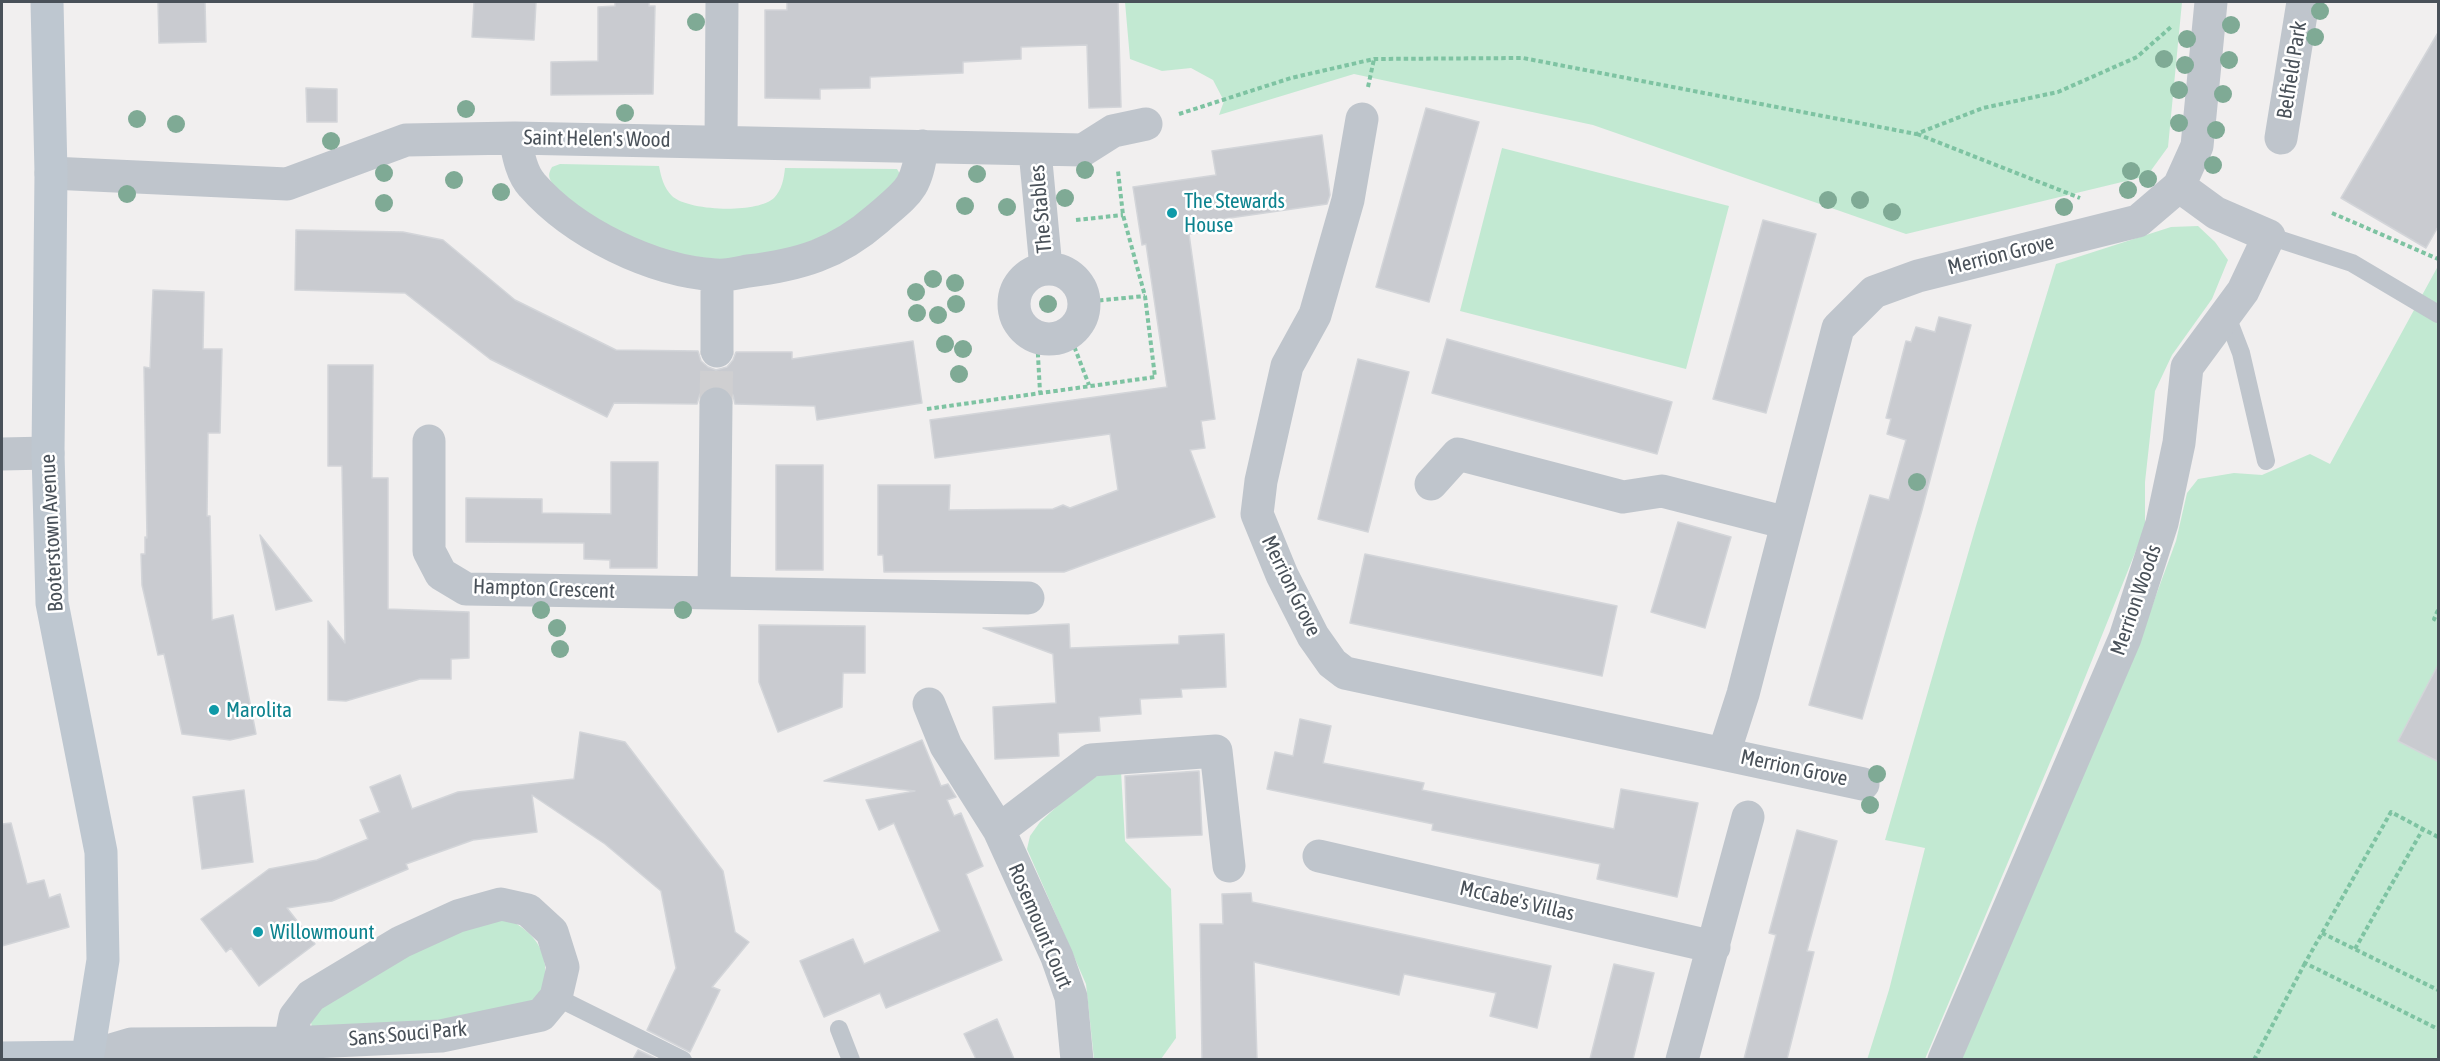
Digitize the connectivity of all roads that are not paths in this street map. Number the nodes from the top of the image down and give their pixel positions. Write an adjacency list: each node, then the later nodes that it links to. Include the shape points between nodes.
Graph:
1 (47, 2): 12 (street, Booterstown Avenue)
2 (722, 2): 9 (street)
3 (2211, 2): 13 (street, Merrion Grove, via 2197,146)
4 (2303, 2): 8 (street, Belfield Park)
5 (1362, 119): 30 (street, Merrion Grove, via 1348,200 1315,315 1287,366 1257,514 1313,636 1332,663 1345,673)
6 (1146, 124): 11 (street, Saint Helen's Wood, via 1113,131 1083,150)
7 (515, 138): 9 (street, Saint Helen's Wood); 12 (street, Saint Helen's Wood, via 406,140 287,184); 16 (street, via 530,184 578,226 643,260)
8 (2281, 138)
9 (722, 141): 10 (street, Saint Helen's Wood)
10 (922, 146): 11 (street, Saint Helen's Wood); 16 (street, via 920,168 912,188 853,240 792,266)
11 (1035, 151): 15 (street, The Stables)
12 (51, 173): 22 (street, Booterstown Avenue)
13 (2179, 186): 14 (street, via 2216,213); 26 (street, Merrion Grove, via 2138,221 1918,276 1874,292 1838,328)
14 (2269, 236): 17 (lane, via 2352,263); 18 (street, Merrion Woods, via 2243,291)
15 (1046, 268): 15 (street, The Stables, via 1058,269 1075,279 1082,290 1084,302 1077,326 1058,338 1037,338 1020,326 1015,315 1016,289 1024,278)
16 (717, 275): 19 (street)
17 (2439, 314)
18 (2226, 315): 24 (lane, via 2241,353); 46 (street, Merrion Woods, via 2187,367 2179,443 2163,523 2126,638)
19 (717, 351)
20 (716, 404): 27 (street)
21 (429, 441): 27 (street, Hampton Crescent, via 429,551 441,574 466,589)
22 (48, 453): 23 (street); 41 (street, Booterstown Avenue, via 52,603 101,852 103,960)
23 (2, 454)
24 (2266, 461)
25 (1431, 484): 26 (street, via 1458,454 1623,497 1662,491)
26 (1787, 523): 30 (street, Merrion Grove)
27 (714, 593): 28 (street, Hampton Crescent)
28 (1028, 598)
29 (929, 704): 33 (street, Rosemount Court, via 946,746)
30 (1724, 753): 31 (street, Merrion Grove)
31 (1863, 784)
32 (1748, 817): 36 (street)
33 (999, 830): 35 (street, via 1092,760 1216,751); 44 (street, Rosemount Court, via 1071,997)
34 (1319, 856): 36 (street, McCabe's Villas)
35 (1229, 866)
36 (1714, 946): 45 (street)
37 (556, 997): 39 (street, Sans Souci Park, via 541,1015 441,1036); 39 (street, via 563,968 552,932 528,910 501,904 458,916 401,942 311,996 295,1017); 42 (lane)
38 (839, 1029): 43 (lane)
39 (290, 1043): 41 (street, Sans Souci Park, via 131,1044)
40 (2, 1058): 41 (street)
41 (87, 1058)
42 (683, 1059)
43 (851, 1059)
44 (1077, 1059)
45 (1682, 1059)
46 (1944, 1059)

